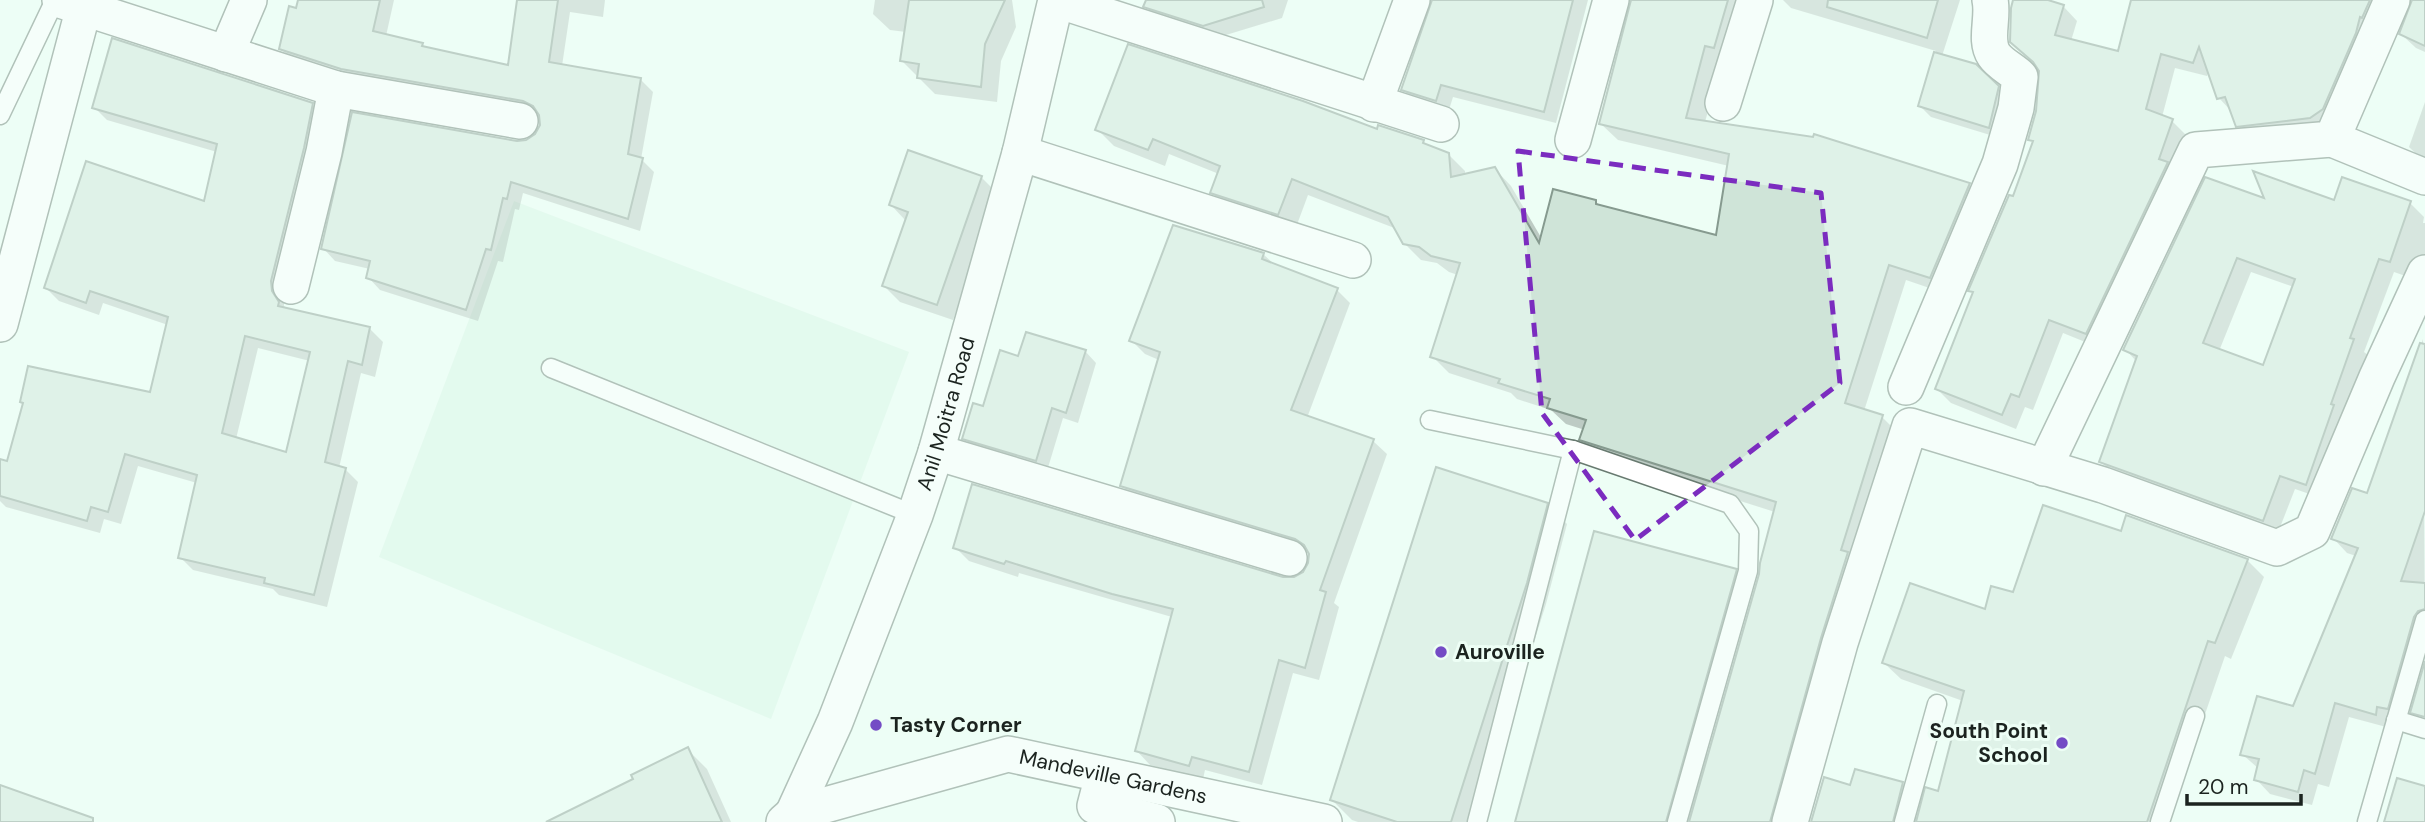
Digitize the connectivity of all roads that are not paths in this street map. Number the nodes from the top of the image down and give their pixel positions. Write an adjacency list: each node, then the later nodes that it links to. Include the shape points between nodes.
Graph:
1 (249, 0): 9 (street)
2 (1056, 0): 12 (street); 18 (street, Anil Moitra Road)
3 (1412, 0): 12 (street)
4 (1611, 0): 17 (street)
5 (1755, 0): 11 (street)
6 (1990, 0): 25 (street, via 1989,44 1996,58 2021,77 2017,108 2000,164)
7 (2392, 0): 16 (street)
8 (66, 3): 9 (street); 13 (lane); 23 (street)
9 (226, 54): 10 (street)
10 (336, 89): 14 (street); 22 (street)
11 (1723, 103)
12 (1374, 104): 15 (street)
13 (0, 115)
14 (520, 121)
15 (1441, 124)
16 (2333, 139): 19 (street); 29 (street, via 2196,150)
17 (1573, 140)
18 (1020, 153): 20 (street); 28 (street, Anil Moitra Road)
19 (2425, 177)
20 (1353, 260)
21 (2425, 273): 29 (street, via 2312,531 2277,548)
22 (291, 286)
23 (0, 324)
24 (551, 368): 30 (lane)
25 (1906, 387)
26 (1430, 420): 27 (lane)
27 (1573, 450): 41 (lane); 42 (lane, via 1730,504 1749,531 1748,571)
28 (936, 452): 30 (street, Anil Moitra Road); 31 (street)
29 (2044, 468): 43 (street, via 1910,426 1840,643)
30 (915, 515): 38 (street, Anil Moitra Road, via 835,722)
31 (1289, 558)
32 (2425, 620): 35 (lane)
33 (1937, 704): 44 (lane)
34 (2196, 716): 45 (lane)
35 (2396, 720): 36 (lane); 46 (lane)
36 (2425, 729)
37 (1103, 775): 38 (street, Mandeville Gardens, via 1008,754); 39 (street, Mandeville Gardens); 40 (street, via 1095,806)
38 (789, 818)
39 (1318, 821)
40 (1157, 822)
41 (1477, 822)
42 (1677, 822)
43 (1790, 822)
44 (1904, 822)
45 (2160, 822)
46 (2367, 822)

